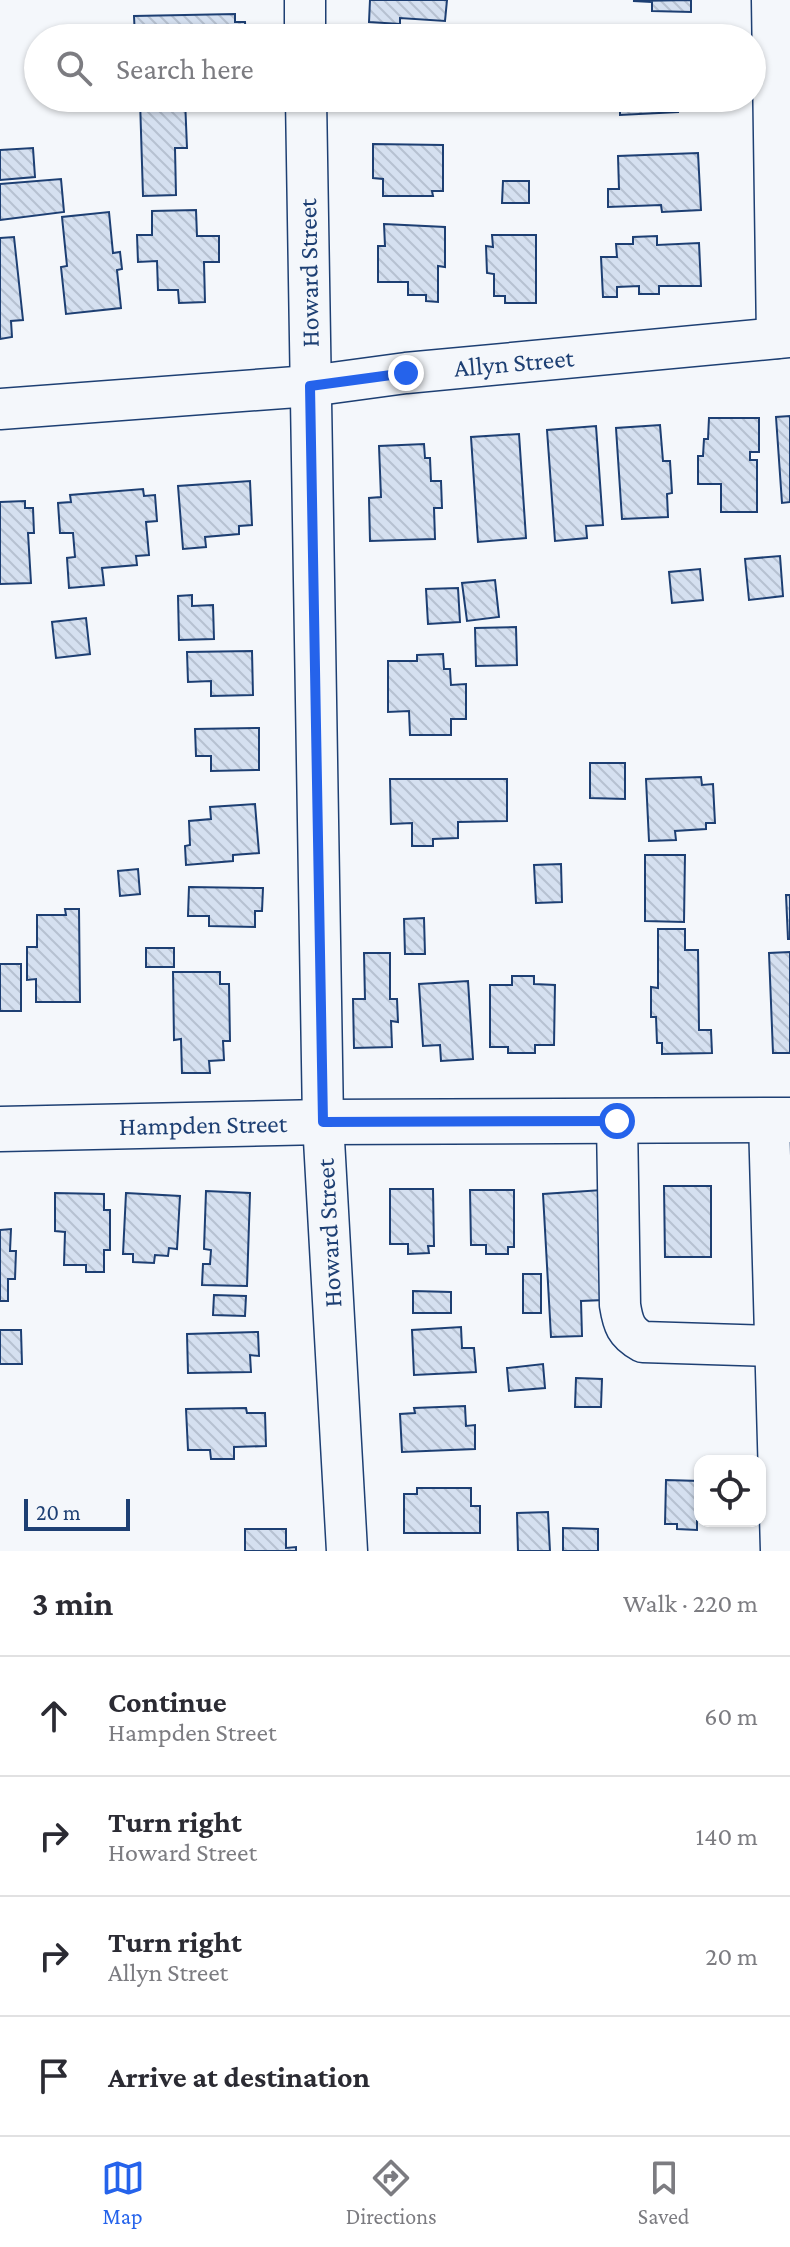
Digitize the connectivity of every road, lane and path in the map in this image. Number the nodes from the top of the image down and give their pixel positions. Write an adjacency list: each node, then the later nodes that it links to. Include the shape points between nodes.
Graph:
1 (305, 0): 3 (street)
2 (772, 0): 5 (street)
3 (305, 24)
4 (306, 112): 6 (street, Howard Street)
5 (783, 338): 6 (street, Allyn Street)
6 (310, 386): 7 (street, Allyn Street); 10 (street, Howard Street)
7 (0, 409)
8 (780, 1120): 9 (main road, Hampden Street); 12 (street)
9 (617, 1121): 10 (main road, Hampden Street); 12 (street, via 620,1305 630,1335 643,1342)
10 (323, 1122): 11 (main road, Hampden Street); 13 (street, Howard Street)
11 (0, 1129)
12 (776, 1346): 14 (street)
13 (347, 1551)
14 (781, 1551)

